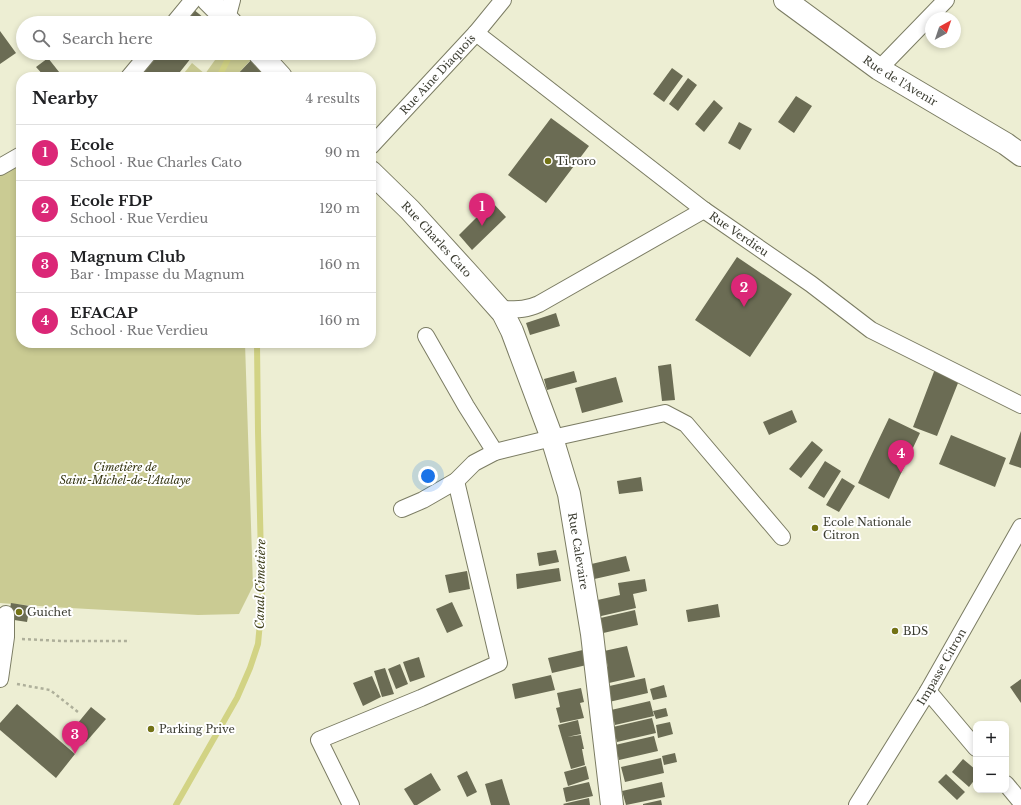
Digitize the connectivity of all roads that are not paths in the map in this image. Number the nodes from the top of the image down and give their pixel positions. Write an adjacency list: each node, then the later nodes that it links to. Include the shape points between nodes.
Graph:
1 (193, 0): 7 (street)
2 (208, 0): 6 (main road)
3 (503, 0): 8 (street, Rue Aine Diaquois)
4 (785, 0): 11 (main road, Rue de l'Avenir)
5 (946, 0): 11 (street)
6 (230, 14)
7 (180, 16)
8 (476, 33): 14 (street, Rue Aine Diaquois); 19 (street, Rue Verdieu)
9 (143, 60): 12 (street)
10 (265, 60): 13 (main road)
11 (879, 69): 15 (main road, Rue de l'Avenir)
12 (133, 72)
13 (276, 72)
14 (376, 141)
15 (1021, 155)
16 (16, 158): 17 (street)
17 (0, 167)
18 (376, 177): 21 (main road, Rue Charles Cato, via 410,210)
19 (704, 210): 20 (street); 24 (street, Rue Verdieu, via 811,284 871,330)
20 (539, 304): 21 (street, via 528,309); 23 (street, via 520,326)
21 (500, 309): 23 (main road, Rue Calevaire)
22 (426, 336): 26 (street)
23 (517, 346): 25 (main road, Rue Calevaire)
24 (1021, 405)
25 (552, 438): 26 (street); 30 (street, via 665,413 686,424); 38 (main road, Rue Calevaire, via 569,494 590,619)
26 (495, 452): 27 (street, via 474,463)
27 (456, 481): 28 (street); 37 (street, via 499,663 319,740)
28 (402, 509)
29 (1021, 527): 33 (street, Impasse Citron)
30 (782, 537)
31 (6, 614): 32 (street)
32 (7, 681)
33 (928, 691): 34 (street); 39 (street, Impasse Citron)
34 (973, 744)
35 (1009, 788): 36 (street)
36 (1021, 802)
37 (351, 805)
38 (612, 805)
39 (858, 805)

